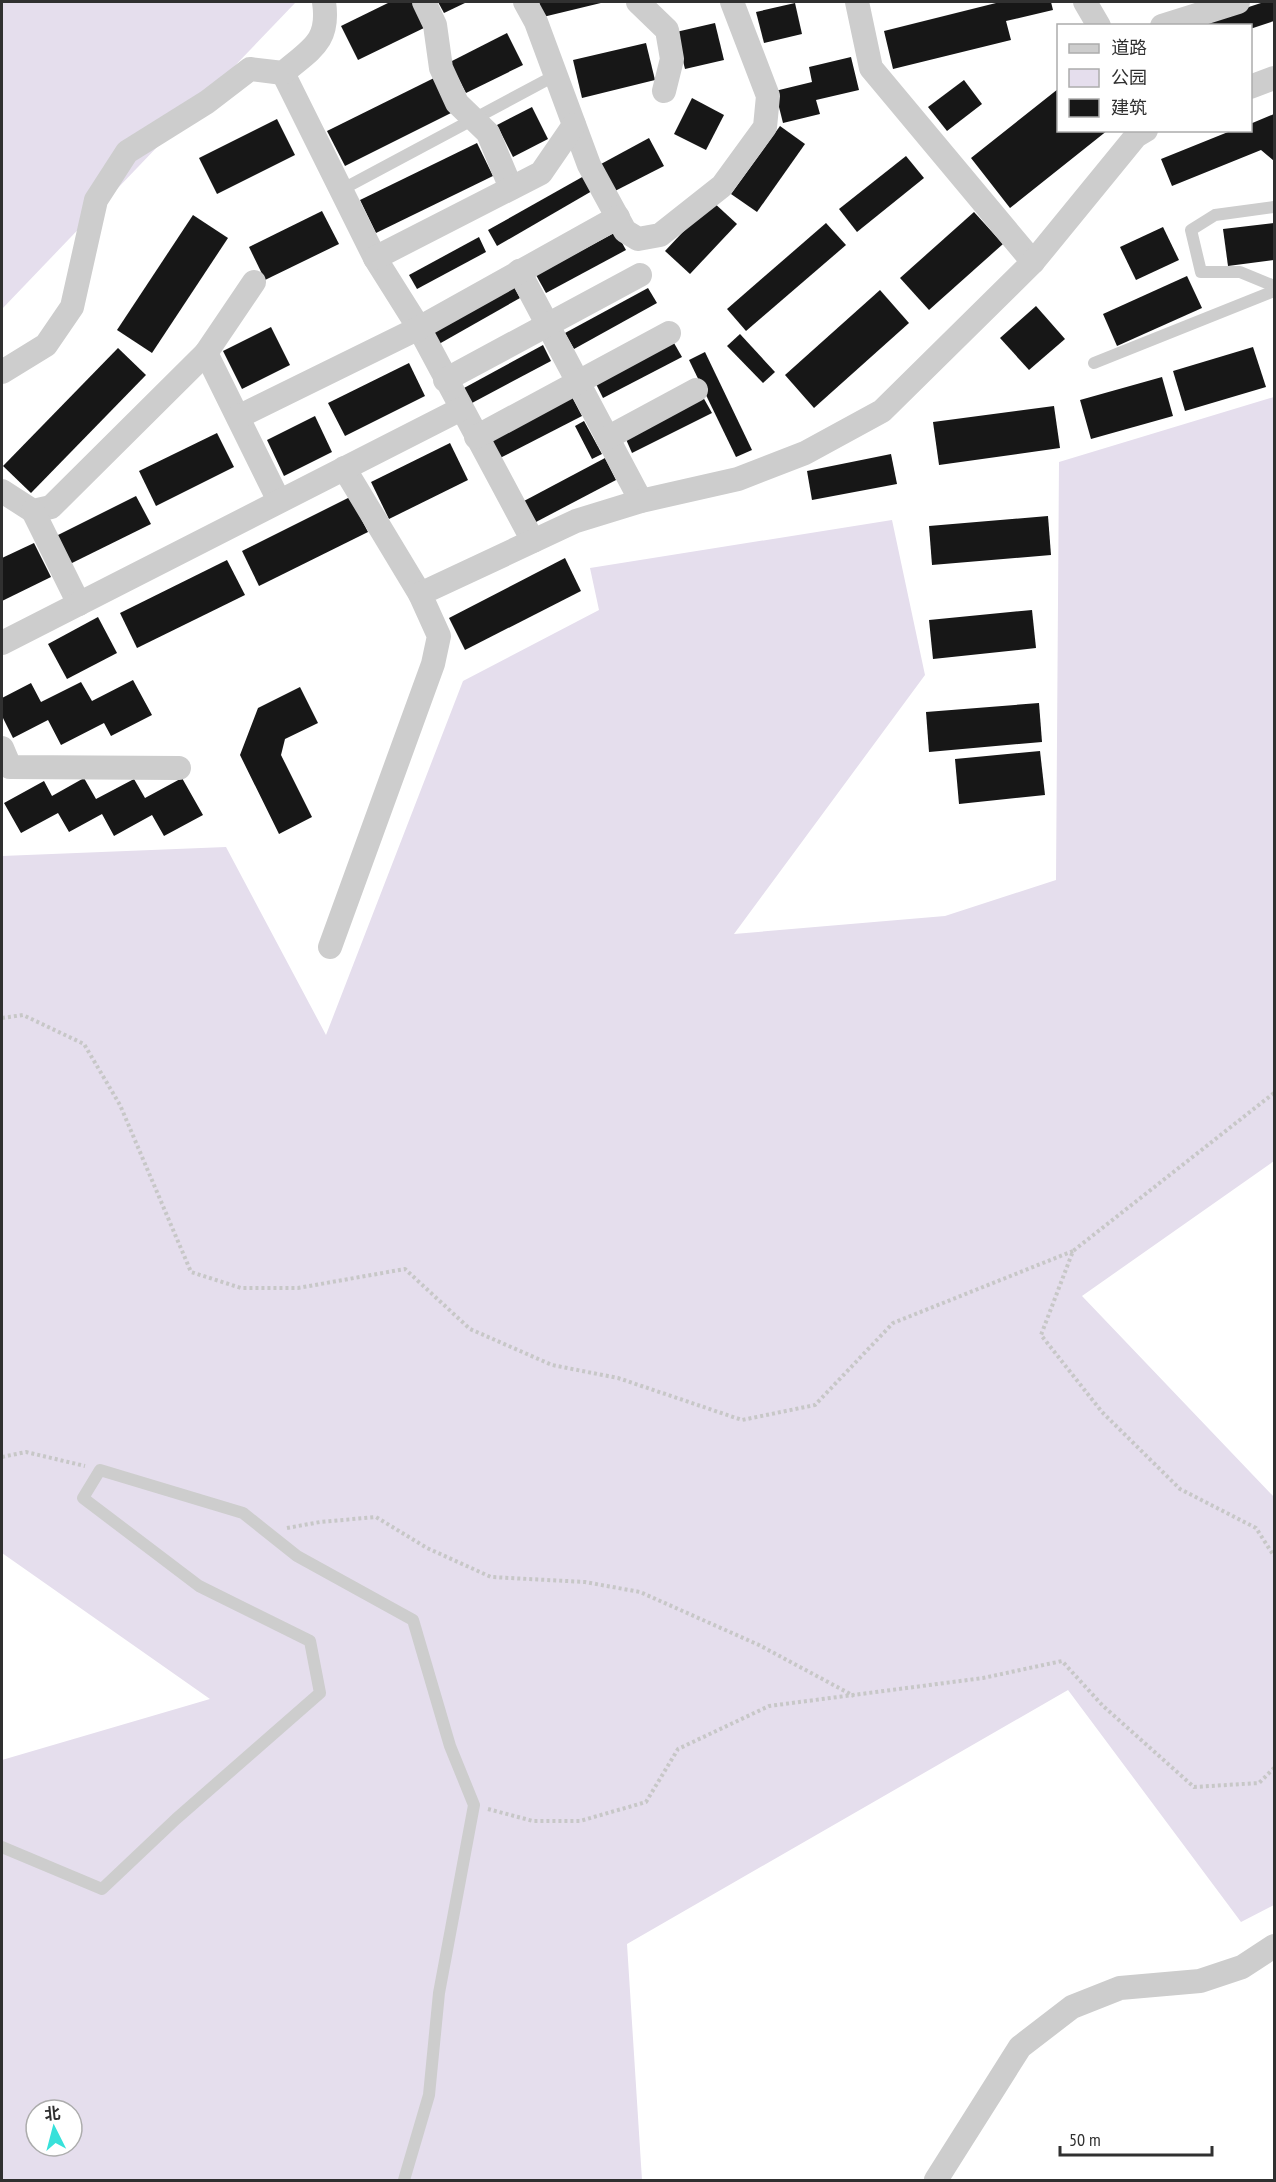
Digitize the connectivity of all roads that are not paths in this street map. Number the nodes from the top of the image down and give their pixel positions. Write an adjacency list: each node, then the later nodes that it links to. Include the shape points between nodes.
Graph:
1 (324, 2): 11 (street, via 327,21 317,44)
2 (424, 2): 16 (street, via 435,25 441,69 457,103)
3 (525, 2): 12 (street)
4 (638, 2): 15 (street, via 667,30 672,59)
5 (732, 2): 22 (street, via 768,96 765,127 722,186 660,235 638,239 625,231)
6 (857, 2): 24 (street, via 871,68)
7 (1085, 2): 9 (street)
8 (1238, 2): 10 (street)
9 (1098, 24)
10 (1168, 24)
11 (283, 73): 20 (street); 34 (street, via 250,69 207,102 127,152 96,200 72,307 46,345)
12 (556, 75): 16 (lane); 17 (street)
13 (1275, 78): 14 (street)
14 (1252, 87)
15 (664, 91)
16 (475, 119): 19 (street, via 488,133); 20 (lane)
17 (574, 125): 19 (street, via 541,173); 22 (street, via 589,165)
18 (1143, 132): 24 (street)
19 (511, 188): 23 (street)
20 (341, 190): 23 (street)
21 (1275, 207): 28 (lane, via 1215,215 1191,230 1202,272 1240,272)
22 (618, 217): 25 (street)
23 (375, 258): 30 (street)
24 (1033, 262): 45 (street, via 882,411 806,453 738,479)
25 (519, 271): 29 (street); 30 (street)
26 (640, 275): 29 (street)
27 (254, 282): 32 (street)
28 (1275, 288): 33 (lane)
29 (547, 325): 35 (street); 36 (street)
30 (419, 328): 35 (street); 39 (street)
31 (669, 333): 36 (street)
32 (206, 353): 39 (street); 46 (street, via 51,507)
33 (1094, 363)
34 (2, 372)
35 (445, 380): 38 (street)
36 (578, 382): 40 (street); 41 (street)
37 (696, 390): 41 (street)
38 (461, 409): 40 (street); 42 (street)
39 (238, 417): 44 (street)
40 (476, 437): 47 (street)
41 (607, 438): 45 (street)
42 (344, 468): 44 (street); 48 (street)
43 (2, 490): 46 (street)
44 (279, 501): 49 (street)
45 (641, 501): 47 (street, via 576,521)
46 (33, 511): 49 (street)
47 (533, 541): 48 (street)
48 (420, 594): 53 (street, via 439,636 433,664)
49 (79, 604): 50 (street)
50 (2, 643)
51 (2, 748): 52 (street, via 10,767)
52 (179, 768)
53 (330, 947)
54 (2, 1847): 56 (lane, via 102,1889 320,1693 310,1641 199,1586 83,1498 100,1470 243,1512 297,1556 412,1620 450,1746 474,1805 439,1993 429,2095)
55 (1275, 1946): 57 (street, via 1242,1967 1200,1981 1120,1988 1072,2007 1020,2047)
56 (404, 2181)
57 (936, 2181)

